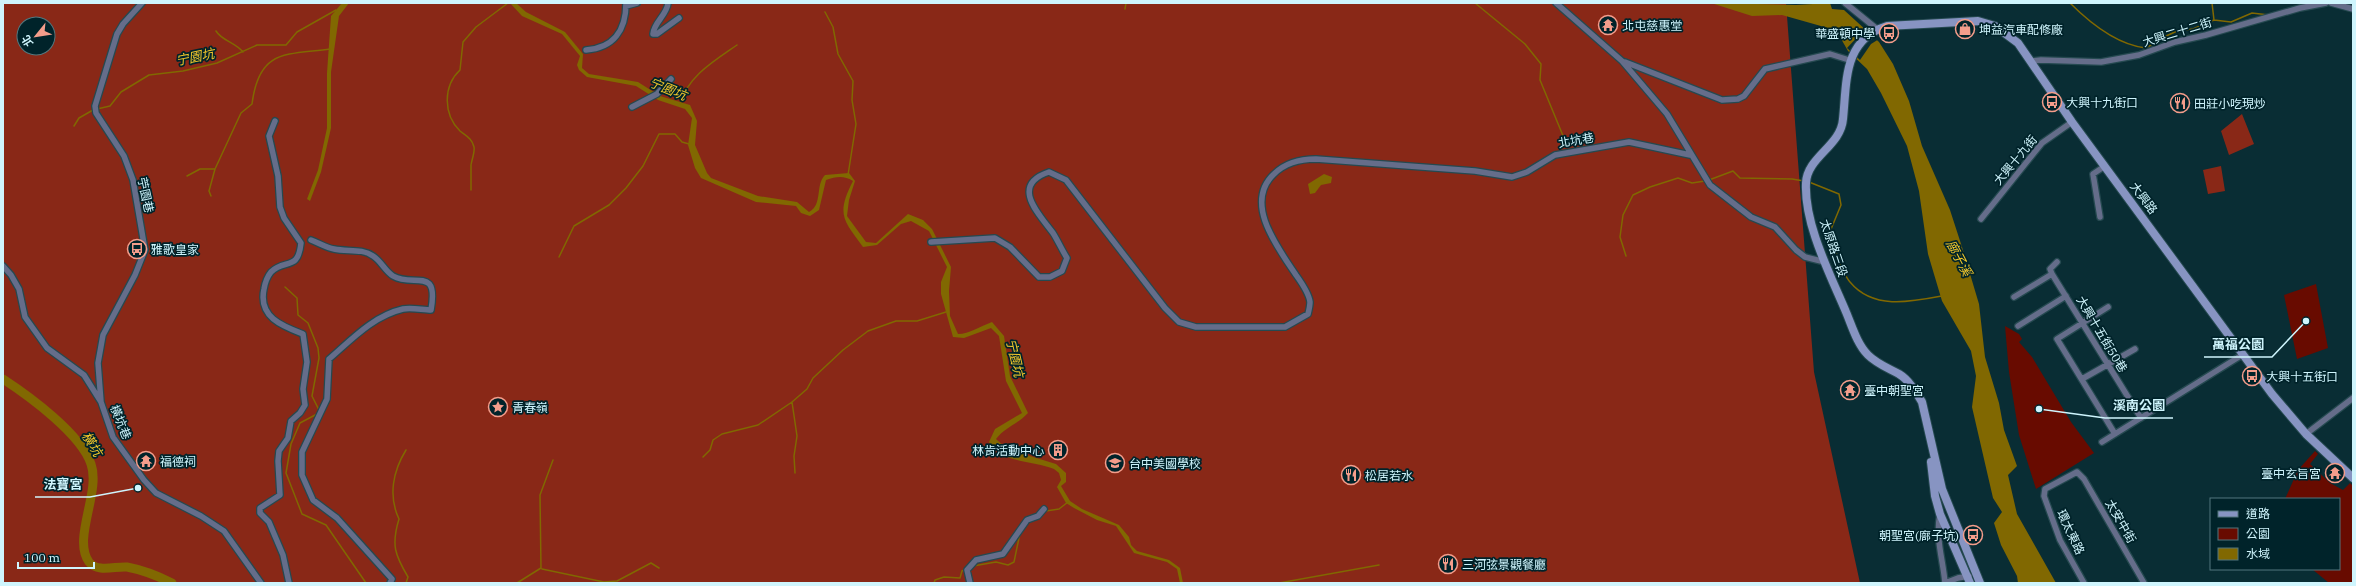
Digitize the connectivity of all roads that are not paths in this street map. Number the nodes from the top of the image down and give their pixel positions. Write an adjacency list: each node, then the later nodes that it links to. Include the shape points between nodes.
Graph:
1 (142, 3): 40 (street, 苧園巷, via 122,24 117,34 95,106 96,113 124,156 133,180 145,250 135,275 103,335 98,363)
2 (637, 3): 8 (street)
3 (668, 3): 10 (street, via 668,8 654,27 653,34 657,34)
4 (1556, 3): 14 (street)
5 (1845, 3): 11 (street)
6 (2326, 3): 15 (street, 大興二十二街, via 2175,42 2139,55 2101,62)
7 (2331, 3): 9 (street)
8 (626, 4): 12 (street, via 626,19 614,38 598,49)
9 (2353, 9)
10 (680, 18)
11 (1876, 31): 13 (main road, via 1860,44); 15 (main road, 大興路, via 1887,26 1978,21 1995,26 2014,39)
12 (586, 50)
13 (1850, 58): 14 (street, via 1830,54 1765,69 1744,96 1722,100); 26 (main road, 太原路三段, via 1843,121 1836,141 1810,168 1806,183 1807,202)
14 (1622, 61): 20 (street, via 1667,114)
15 (2031, 62): 19 (main road, 大興路)
16 (671, 79): 17 (street, via 657,94)
17 (632, 107)
18 (275, 121): 53 (street, via 269,136 278,176 280,207 284,218 301,243 300,253 294,262 272,272 266,280 262,298 266,311 273,320 282,327 303,334 307,362 303,389 305,405 291,421 288,438 279,450 280,494 260,508 260,513 269,522 283,555)
19 (2072, 122): 21 (main road, 大興路); 23 (street, 大興十九街, via 2042,143)
20 (1690, 155): 25 (street, 北坑巷, via 1630,142 1555,155 1512,177 1446,169 1307,159 1280,168 1266,181 1261,197 1267,226 1304,286 1310,301 1308,314 1285,327 1196,327 1179,322 1165,308 1066,180 1049,172 1038,176 1031,184 1029,193 1032,204 1067,258 1062,271 1050,277 1039,277 1010,247 995,238); 26 (street, via 1710,185 1733,204 1751,217 1775,227 1805,257)
21 (2105, 166): 22 (street, via 2093,174); 36 (main road, 大興路)
22 (2100, 217)
23 (1981, 219)
24 (311, 240): 54 (street, via 334,249 357,250 373,255 393,276 423,281 430,285 432,290 431,310 404,309 381,318 329,359 328,399 302,452 302,475 313,500 337,518 392,579)
25 (932, 242)
26 (1825, 262): 42 (main road, 太原路三段, via 1863,349 1880,364 1900,375 1916,391 1925,410)
27 (2058, 262): 29 (street, via 2050,269)
28 (3, 266): 40 (street, 橫坑巷, via 12,275 19,289 25,317 38,336 47,348 84,375)
29 (2052, 274): 30 (street, 大興十五街50巷); 31 (street)
30 (2066, 296): 33 (street, 大興十五街50巷); 34 (street)
31 (2014, 297)
32 (2108, 307): 33 (street)
33 (2082, 323): 37 (street, 大興十五街50巷); 38 (street, via 2057,339)
34 (2018, 326)
35 (2135, 349): 37 (street)
36 (2242, 355): 41 (street); 44 (main road, 大興路)
37 (2107, 364): 38 (street); 41 (street, 大興十五街50巷)
38 (2082, 379): 43 (street)
39 (2353, 398): 44 (street)
40 (101, 402): 52 (street, 橫坑巷, via 113,437 144,480 156,493 202,516 224,531)
41 (2141, 418): 43 (street)
42 (1928, 426): 49 (main road, 太原路三段, via 1935,496); 50 (main road, 太原路三段, via 1942,489)
43 (2115, 434): 45 (street)
44 (2306, 434): 47 (main road, 大興路)
45 (2102, 442)
46 (2077, 472): 60 (street, 環太東路, via 2045,489 2044,496 2060,540); 61 (street, 太安中街, via 2084,479)
47 (2353, 478)
48 (1044, 509): 55 (street, via 1038,516 1027,520 1003,554 973,562 967,570)
49 (1940, 514): 51 (main road, 太原路三段); 56 (street, via 1937,527)
50 (1977, 574): 51 (street); 58 (main road, 太原路三段); 59 (main road, 太原路三段)
51 (1968, 581): 56 (street, via 1958,578); 57 (street)
52 (261, 583)
53 (289, 583)
54 (390, 583)
55 (970, 583)
56 (1945, 583)
57 (1960, 583)
58 (1980, 583)
59 (1983, 583)
60 (2084, 583)
61 (2144, 583)

